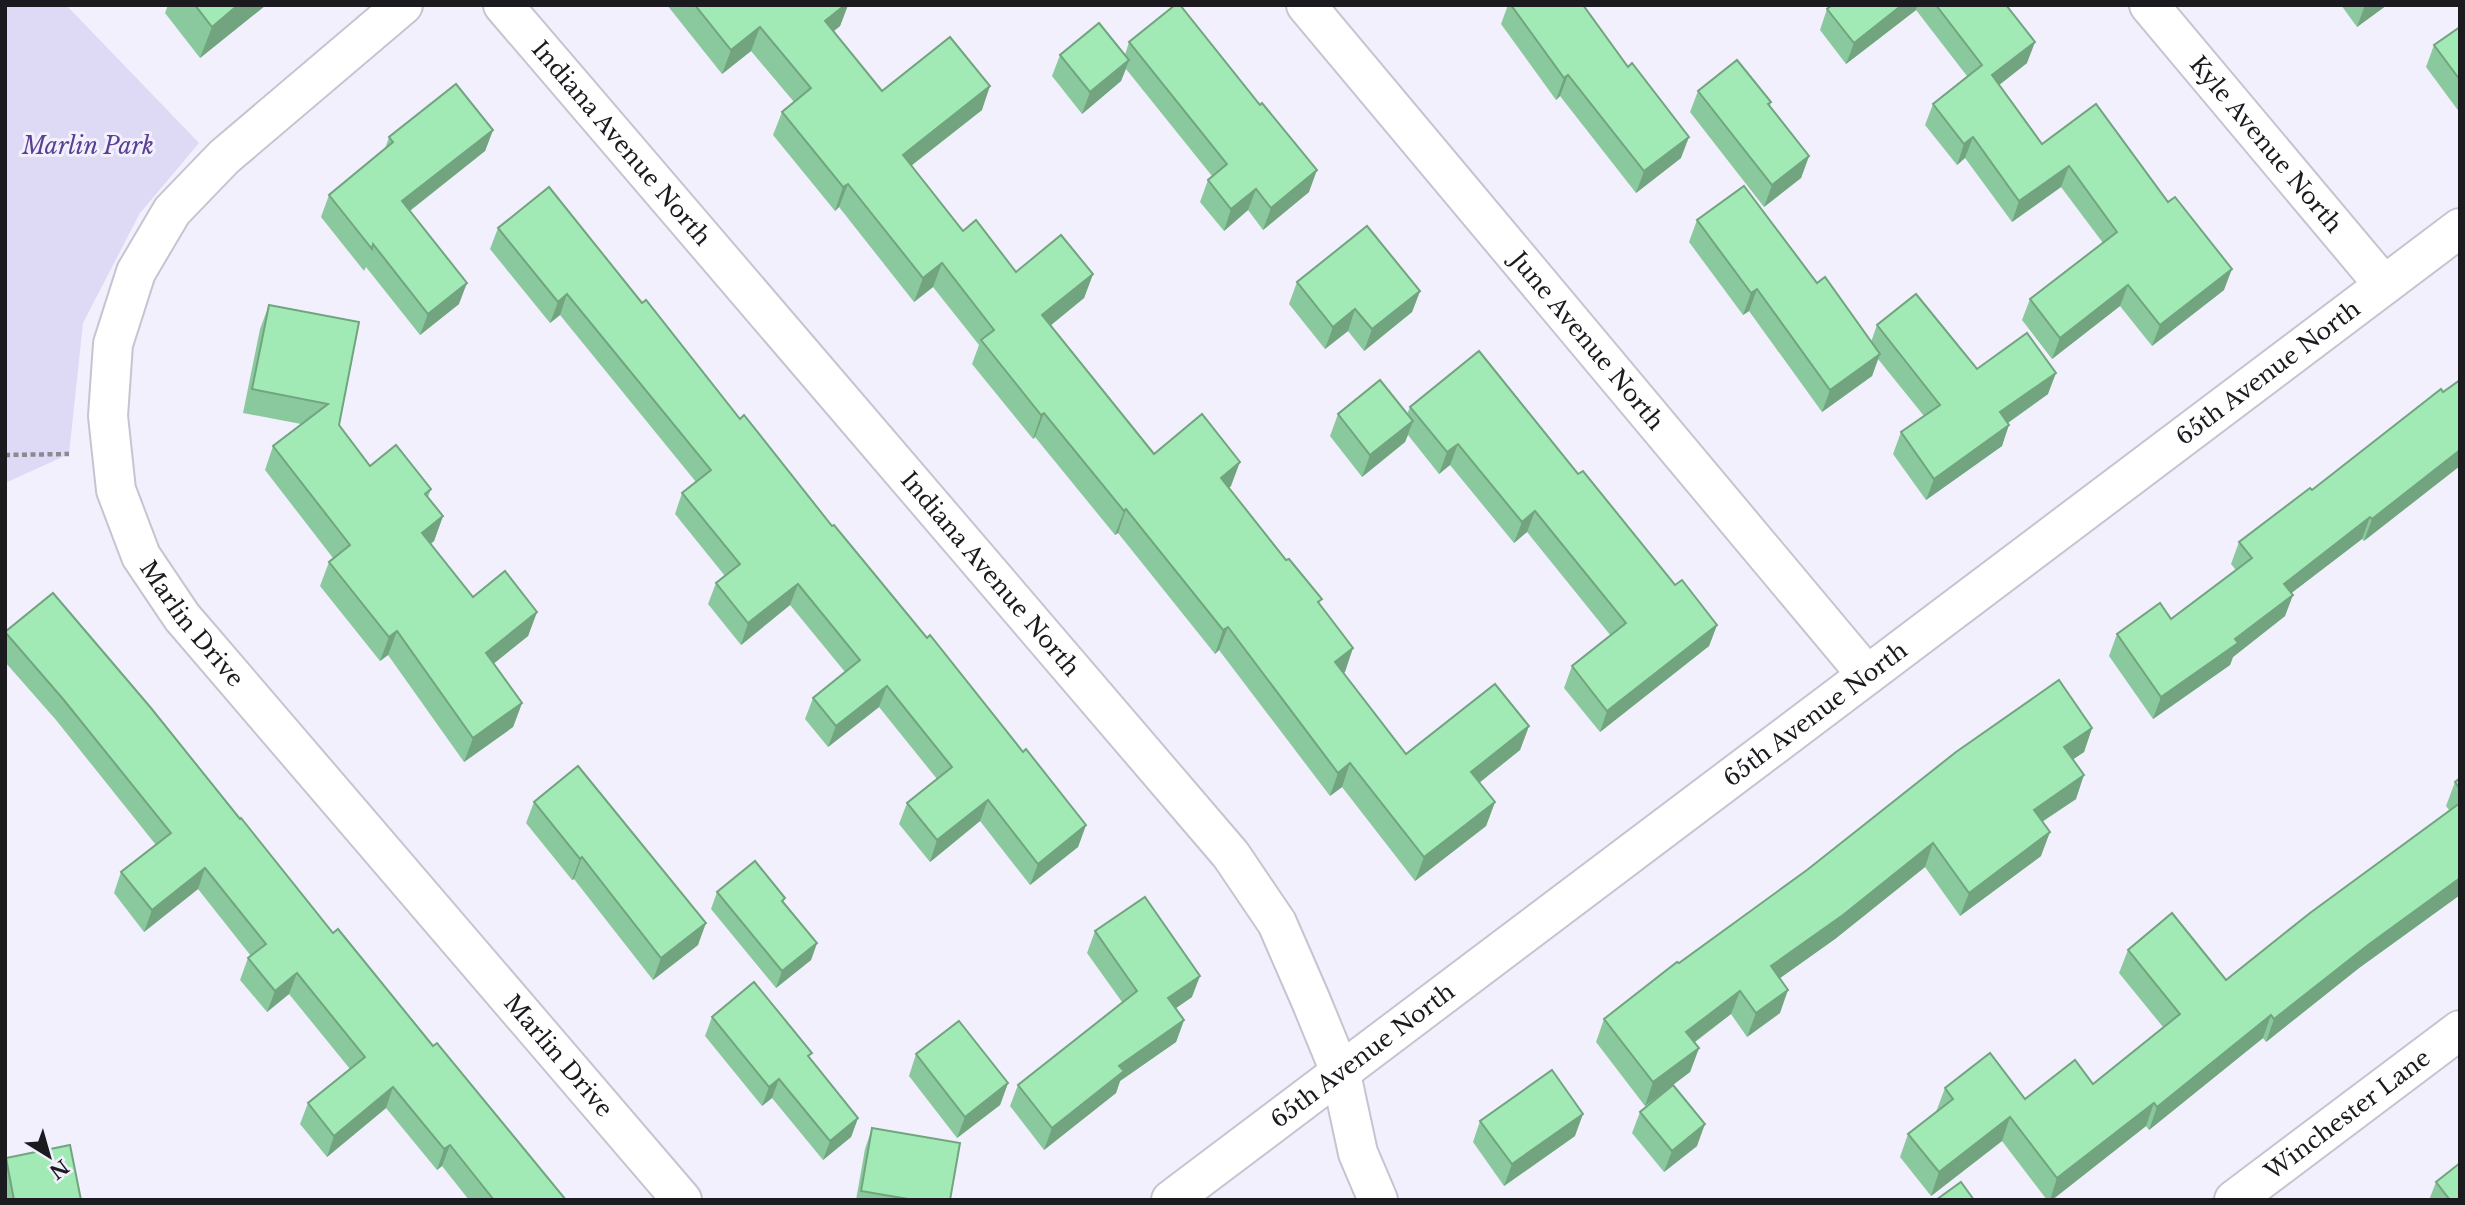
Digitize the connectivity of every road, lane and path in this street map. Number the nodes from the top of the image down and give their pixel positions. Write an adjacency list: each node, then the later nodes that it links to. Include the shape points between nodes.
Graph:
1 (403, 5): 12 (street, Marlin Drive, via 224,157 172,211 136,272 113,344 108,416 116,490 141,556 182,617)
2 (503, 5): 11 (street, Indiana Avenue North, via 1231,855 1277,923)
3 (1306, 5): 9 (street, June Avenue North)
4 (2149, 5): 6 (street, Kyle Avenue North)
5 (2460, 228): 6 (street, 65th Avenue North)
6 (2384, 285): 9 (street, 65th Avenue North)
7 (5, 454): 8 (path)
8 (69, 454)
9 (1867, 675): 11 (street, 65th Avenue North)
10 (2460, 1030): 15 (street, Winchester Lane)
11 (1341, 1074): 13 (street, 65th Avenue North); 14 (street, Indiana Avenue North, via 1358,1153)
12 (682, 1200)
13 (1171, 1200)
14 (1378, 1200)
15 (2234, 1200)

